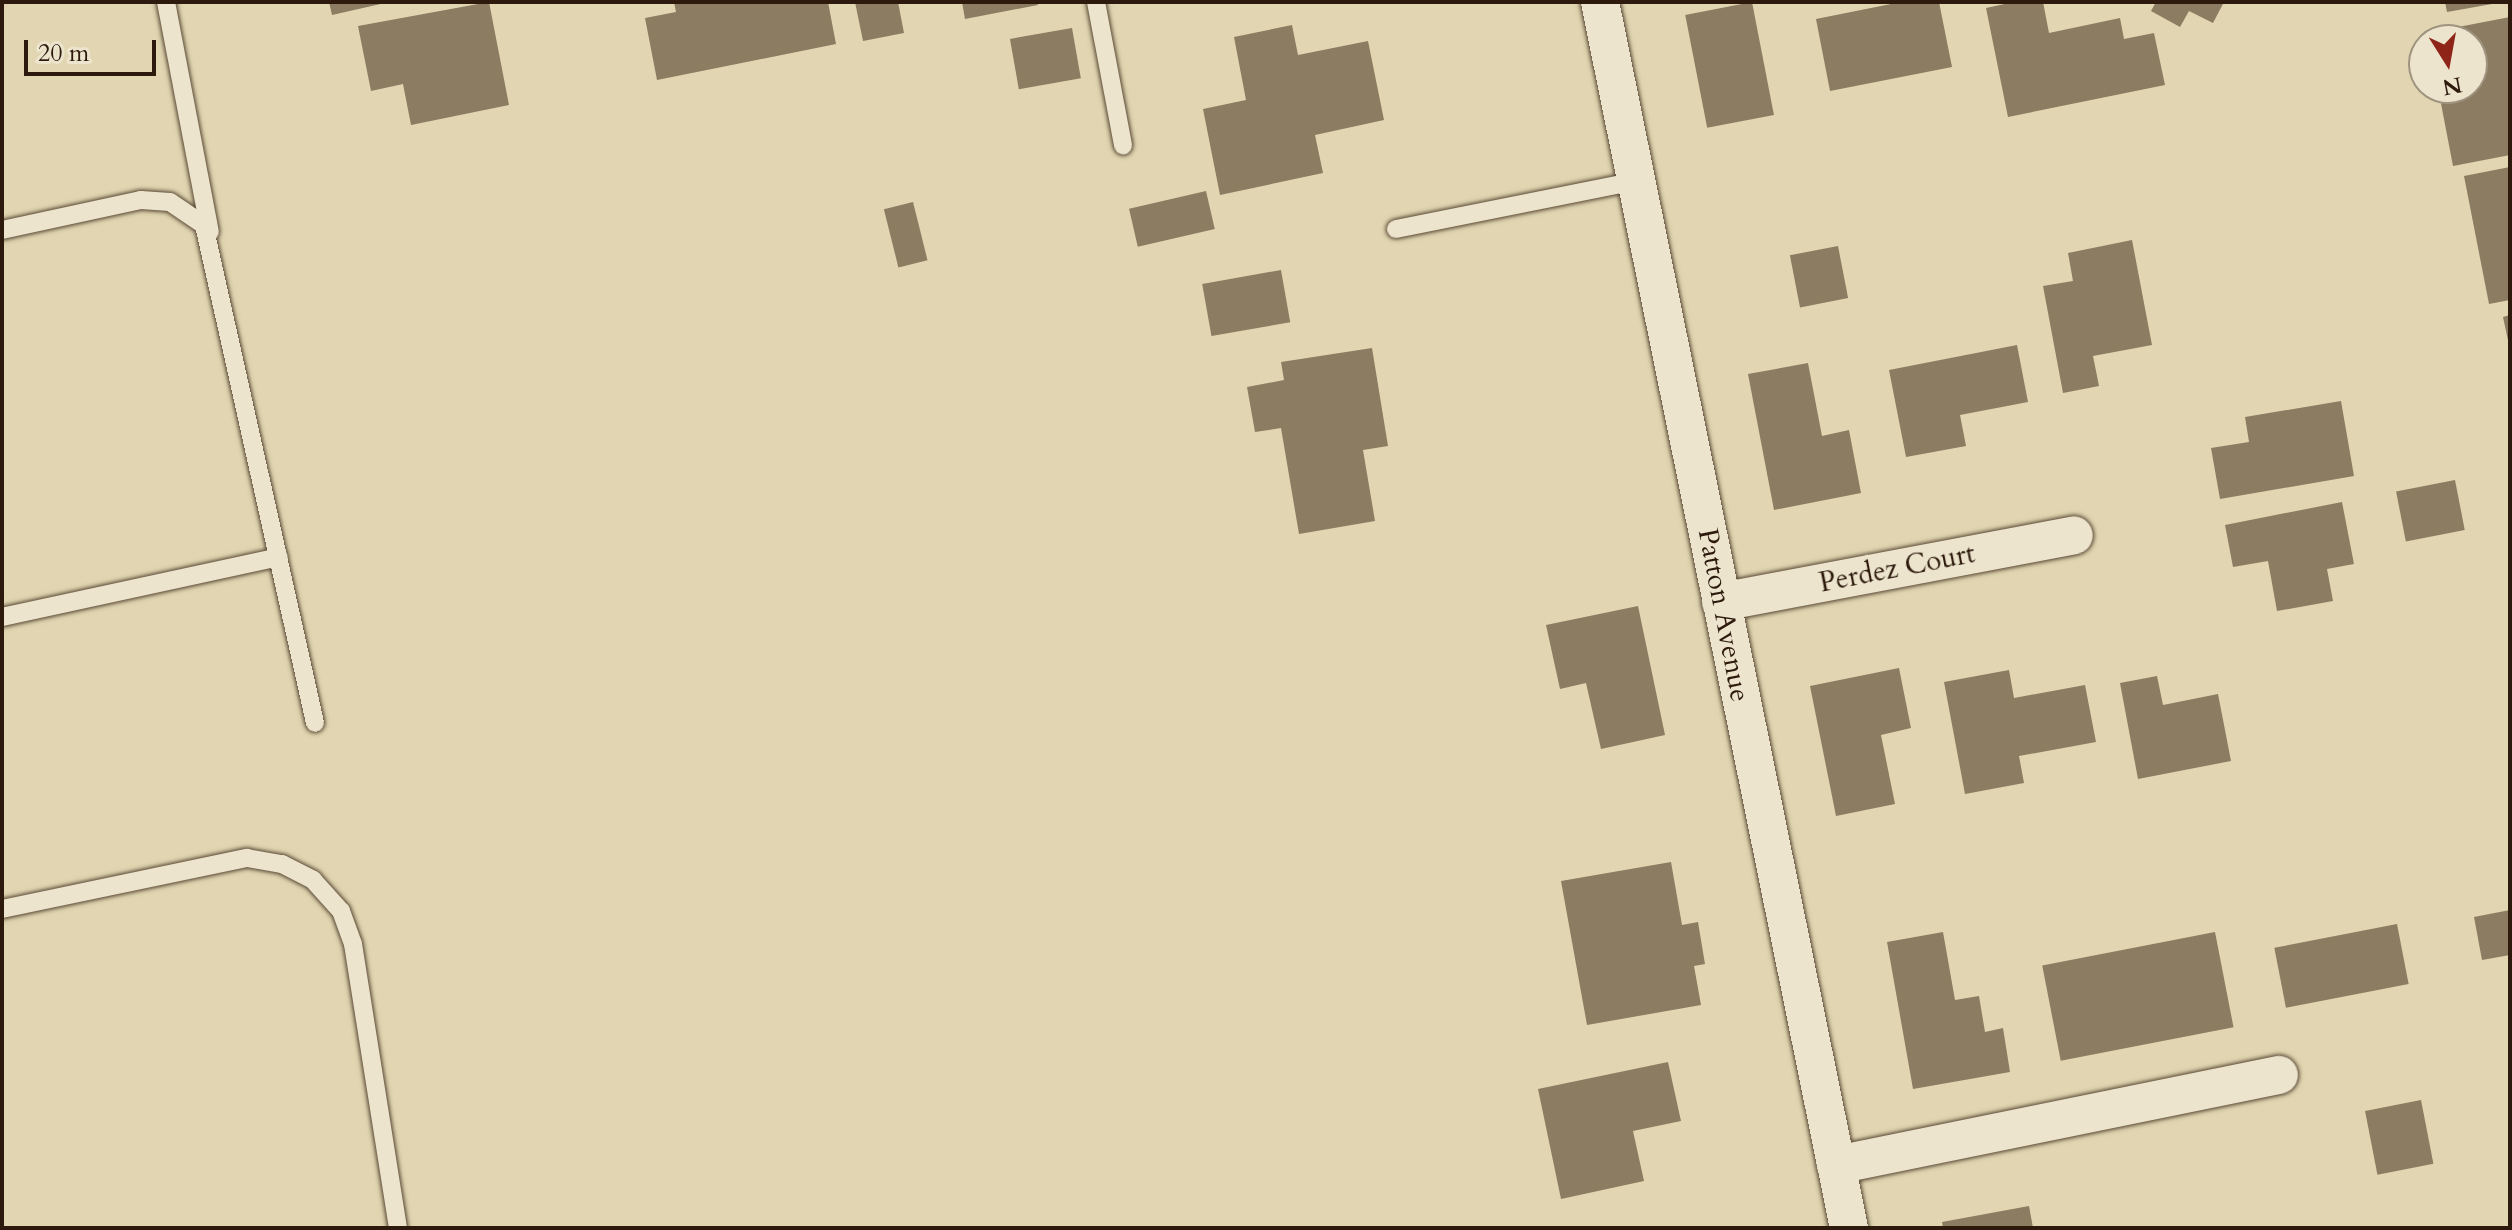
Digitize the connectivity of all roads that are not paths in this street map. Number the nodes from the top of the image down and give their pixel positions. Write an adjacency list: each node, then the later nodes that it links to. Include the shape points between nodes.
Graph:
1 (166, 2): 8 (lane)
2 (1096, 2): 4 (lane)
3 (1600, 2): 5 (street, Patton Avenue)
4 (1123, 145)
5 (1636, 181): 6 (lane); 11 (street, Patton Avenue)
6 (1396, 229)
7 (2, 230): 8 (lane, via 141,200 170,202 204,225)
8 (222, 298): 10 (lane)
9 (2074, 535): 11 (street, Perdez Court)
10 (279, 557): 12 (lane); 13 (lane)
11 (1721, 602): 16 (street, Patton Avenue)
12 (2, 617)
13 (315, 723)
14 (2, 909): 17 (lane, via 247,858 282,864 313,880 341,911 353,944)
15 (2279, 1075): 16 (street)
16 (1836, 1165): 18 (street, Patton Avenue)
17 (398, 1228)
18 (1849, 1228)

